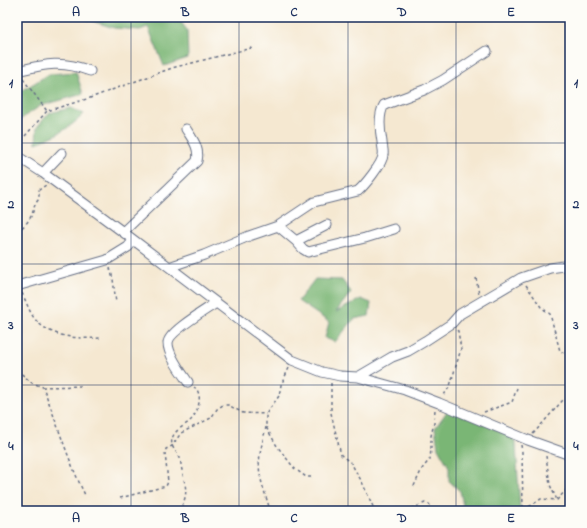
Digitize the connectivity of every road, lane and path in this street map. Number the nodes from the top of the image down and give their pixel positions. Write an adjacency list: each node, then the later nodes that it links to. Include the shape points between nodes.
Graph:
1 (255, 46): 5 (path, via 172,68)
2 (487, 51): 13 (street, via 424,90 384,105 381,110 383,155 362,187 350,193 314,202)
3 (17, 71): 4 (street, via 62,63); 5 (path)
4 (90, 71)
5 (48, 111): 7 (path)
6 (186, 129): 16 (street, via 196,144 199,153 197,161)
7 (17, 146)
8 (62, 153): 10 (street)
9 (17, 156): 10 (street)
10 (44, 173): 11 (street)
11 (52, 180): 15 (path, via 39,190 39,200 33,205 32,214); 16 (street)
12 (327, 225): 18 (street)
13 (278, 226): 18 (street); 21 (street)
14 (394, 229): 18 (street, via 308,252)
15 (17, 231)
16 (123, 232): 17 (street)
17 (133, 240): 19 (street, via 128,247); 21 (street)
18 (296, 241)
19 (107, 260): 24 (street); 26 (path, via 113,279)
20 (570, 265): 23 (street, via 550,268)
21 (169, 267): 25 (street)
22 (476, 278): 27 (path)
23 (521, 278): 27 (street); 30 (path, via 541,307 550,314 560,351 567,354)
24 (18, 286): 29 (path, via 34,318 46,330 85,339)
25 (216, 303): 31 (street); 35 (street, via 169,337 172,357)
26 (116, 304)
27 (480, 304): 28 (street, via 460,314)
28 (451, 324): 34 (street); 40 (path, via 458,331 461,349 450,386)
29 (101, 338)
30 (570, 352)
31 (292, 360): 33 (street); 41 (path, via 279,396)
32 (17, 370): 37 (path, via 32,384)
33 (331, 374): 34 (street); 58 (path, via 331,412 341,455 351,463)
34 (358, 377): 40 (street)
35 (188, 382): 46 (path, via 197,389 200,398 198,408 192,419 174,434)
36 (81, 386): 37 (path)
37 (43, 387): 52 (path, via 64,447)
38 (517, 388): 42 (path, via 512,402)
39 (570, 400): 45 (path, via 563,400)
40 (437, 402): 42 (street); 50 (path, via 430,459)
41 (266, 414): 43 (path); 46 (path, via 243,413 223,405 211,418 182,433)
42 (471, 416): 44 (street)
43 (266, 427): 49 (path, via 294,468 306,477); 57 (path, via 259,472)
44 (519, 436): 45 (street); 60 (path)
45 (528, 440): 47 (street)
46 (172, 446): 53 (path, via 166,449 165,453 168,482 166,486); 56 (path, via 180,458 186,494)
47 (545, 446): 48 (street); 54 (path, via 550,485)
48 (570, 455)
49 (312, 477)
50 (414, 486)
51 (570, 486): 54 (path)
52 (85, 495)
53 (120, 498)
54 (557, 500): 60 (path, via 541,498)
55 (434, 510): 59 (path, via 425,503)
56 (179, 511)
57 (270, 511)
58 (375, 511)
59 (406, 511)
60 (524, 511)

